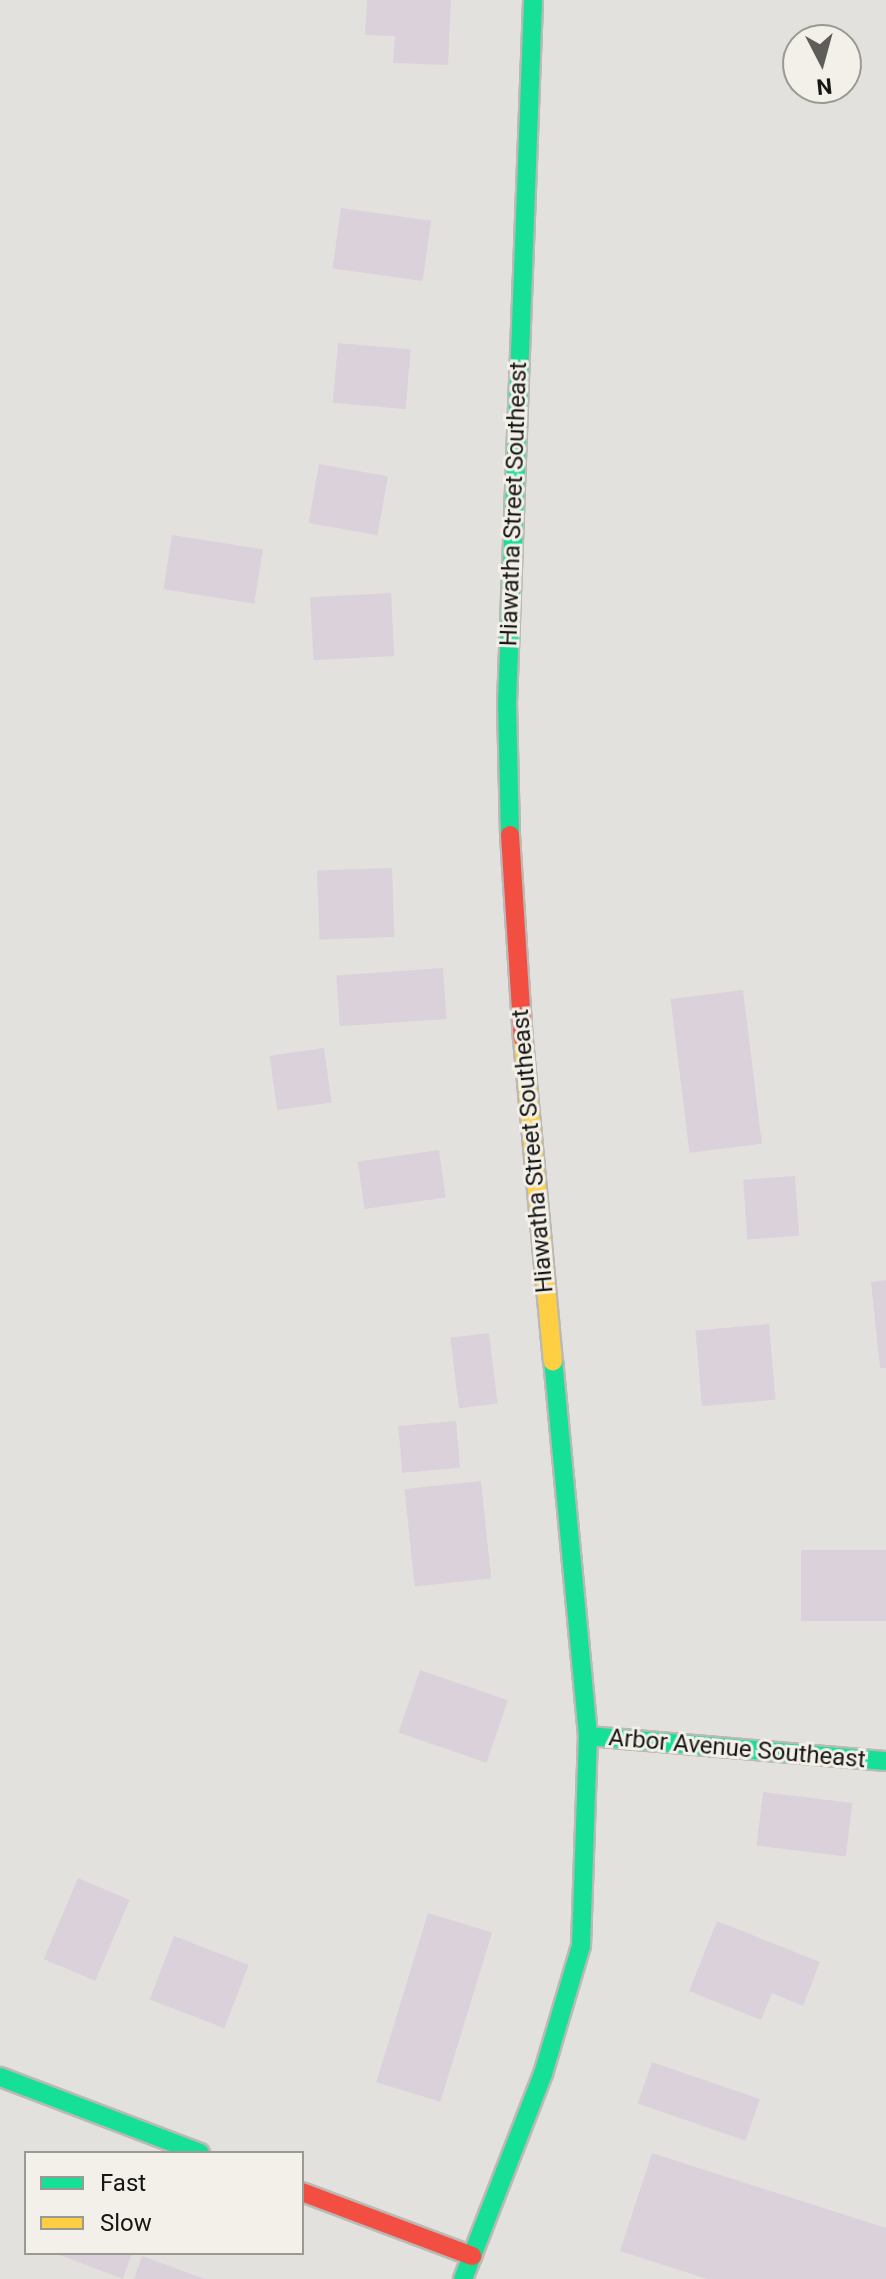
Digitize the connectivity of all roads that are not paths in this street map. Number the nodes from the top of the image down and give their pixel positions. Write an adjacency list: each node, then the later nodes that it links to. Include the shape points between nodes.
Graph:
1 (533, 0): 2 (street, Hiawatha Street Southeast, via 507,704 512,920)
2 (588, 1736): 3 (street, Arbor Avenue Southeast); 7 (street, Hiawatha Street Southeast, via 581,1946 543,2074)
3 (886, 1761)
4 (0, 2077): 5 (street)
5 (195, 2151)
6 (304, 2193): 7 (street)
7 (472, 2256): 8 (street, Hiawatha Street Southeast)
8 (463, 2279)

